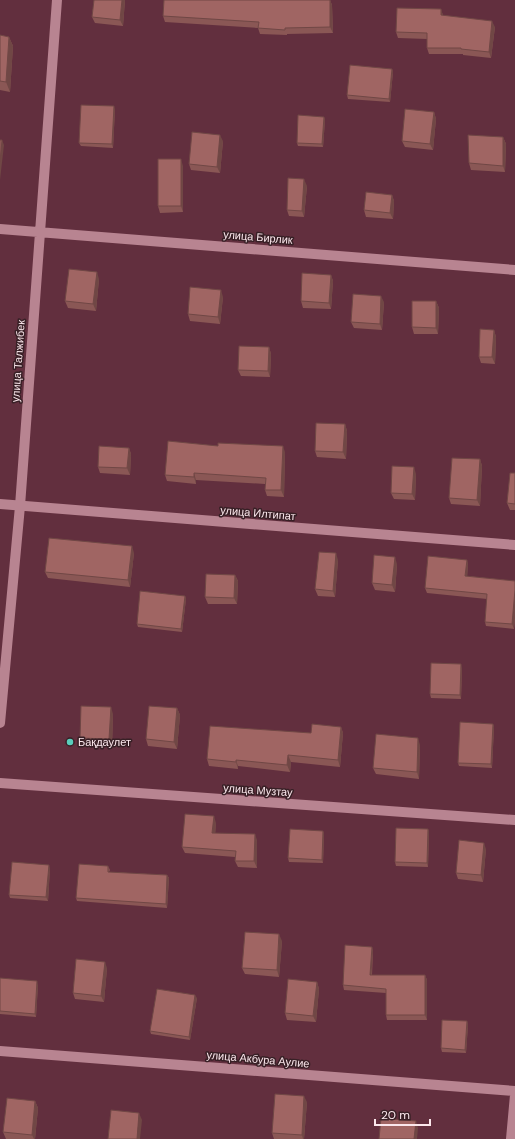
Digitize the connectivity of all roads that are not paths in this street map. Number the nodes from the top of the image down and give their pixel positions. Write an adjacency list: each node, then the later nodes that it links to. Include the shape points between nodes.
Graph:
1 (57, 0): 3 (street, улица Талжибек)
2 (0, 229): 3 (street, улица Бирлик)
3 (39, 232): 4 (street, улица Бирлик); 6 (street, улица Талжибек)
4 (515, 270)
5 (0, 504): 6 (street, улица Илтипат)
6 (20, 506): 7 (street, улица Илтипат); 8 (street, улица Талжибек)
7 (515, 545)
8 (0, 722)
9 (0, 783): 10 (street, улица Музтау)
10 (515, 820)
11 (0, 1050): 12 (street, улица Акбура Аулие)
12 (515, 1091)
13 (515, 1095): 14 (street)
14 (511, 1139)

